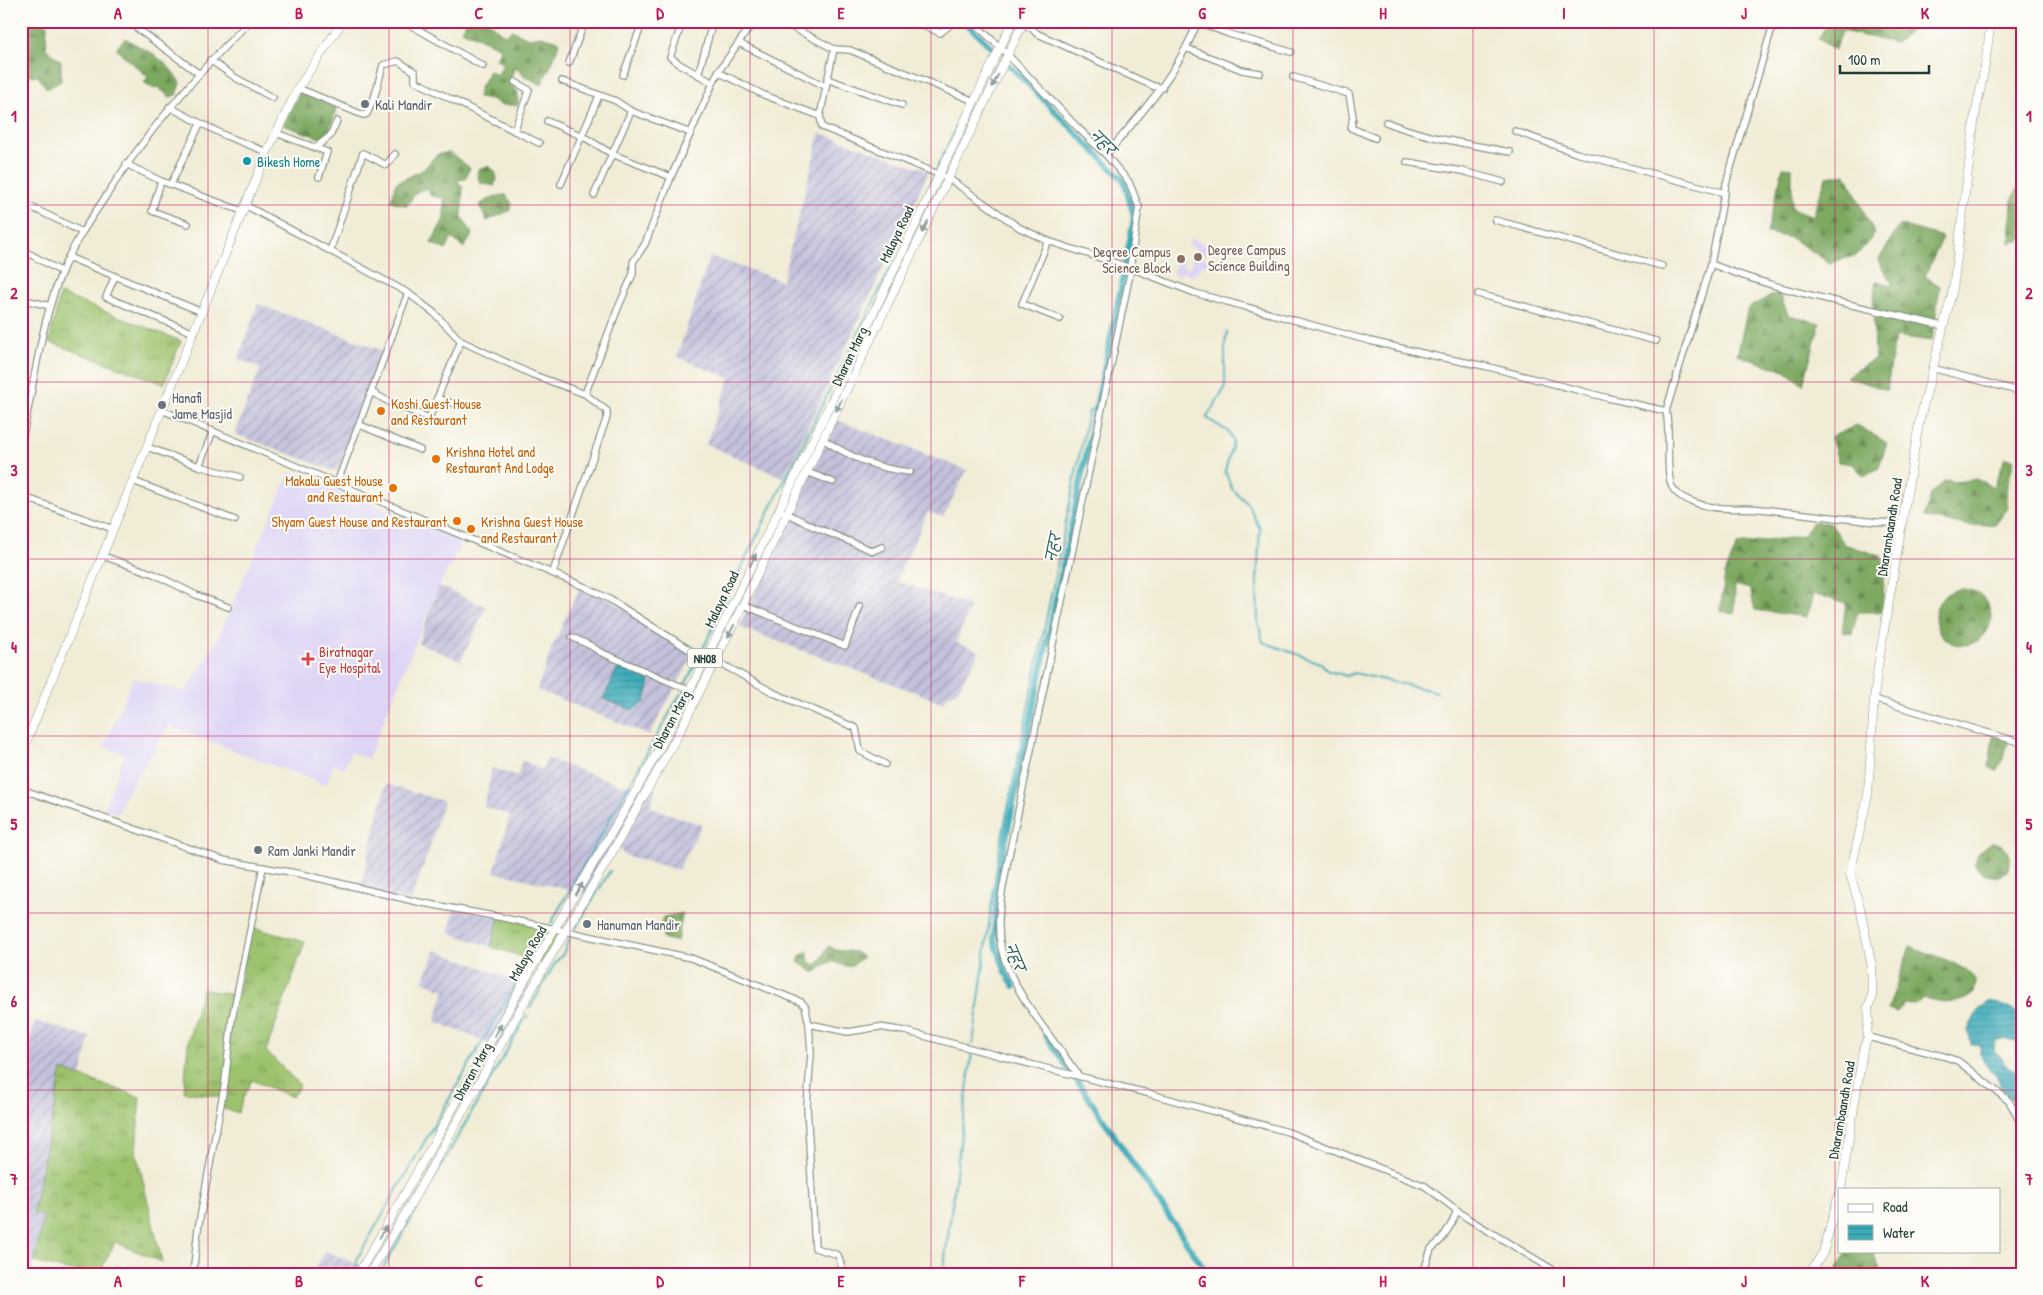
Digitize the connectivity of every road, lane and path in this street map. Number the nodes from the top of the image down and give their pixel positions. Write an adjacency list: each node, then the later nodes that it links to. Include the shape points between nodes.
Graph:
1 (126, 21): 30 (street)
2 (250, 21): 26 (street)
3 (343, 21): 40 (main road)
4 (403, 21): 28 (street)
5 (585, 21): 27 (street)
6 (643, 21): 32 (street)
7 (683, 21): 33 (street, via 670,57)
8 (712, 21): 33 (street)
9 (754, 21): 20 (street)
10 (780, 21): 23 (street)
11 (915, 21): 12 (street, via 940,33)
12 (955, 21)
13 (972, 21): 21 (street)
14 (1012, 21): 21 (main road, Malaya Road / NH08)
15 (1024, 21): 25 (main road, Dharan Marg / NH08)
16 (1029, 21): 41 (street, via 1028,27 1036,34)
17 (1774, 21): 76 (street)
18 (1991, 21): 98 (main road, Dharambaandh Road, via 1975,116 1953,289)
19 (1198, 22): 22 (street); 24 (street)
20 (739, 43): 29 (street); 39 (street)
21 (1000, 47): 25 (street); 44 (main road, Malaya Road / NH08)
22 (1186, 48): 31 (street, via 1242,70); 41 (street)
23 (834, 50): 35 (street); 44 (street, via 850,50)
24 (1291, 52)
25 (1008, 55): 65 (street); 71 (main road, Dharan Marg / NH08, one-way to 71)
26 (210, 60): 30 (street); 43 (street)
27 (569, 63)
28 (483, 66)
29 (718, 72): 38 (street); 48 (street, via 764,95)
30 (198, 73): 46 (street)
31 (1260, 73)
32 (623, 75)
33 (698, 75): 38 (street)
34 (1292, 76): 58 (street, via 1349,94 1353,117 1351,128)
35 (827, 79): 39 (street); 45 (street)
36 (562, 81): 42 (street)
37 (515, 82): 53 (street, via 529,90)
38 (713, 83): 56 (street)
39 (825, 86): 48 (street)
40 (298, 88): 53 (street, via 367,114 383,65 398,61 415,72 414,81); 55 (main road)
41 (1162, 88): 65 (street)
42 (599, 96): 47 (street, via 616,101); 57 (street)
43 (273, 98)
44 (974, 101): 68 (main road, Malaya Road / NH08)
45 (902, 105)
46 (169, 108): 52 (street); 67 (street)
47 (631, 111): 56 (street); 64 (street)
48 (820, 116): 68 (street, via 822,128)
49 (337, 121): 60 (street, via 330,136)
50 (547, 121): 57 (street)
51 (1386, 122): 62 (street, via 1400,128)
52 (200, 124): 61 (street); 74 (street)
53 (514, 131): 59 (street)
54 (1515, 131): 76 (street, via 1576,153)
55 (276, 134): 60 (street); 61 (main road)
56 (691, 134): 70 (street)
57 (582, 136): 64 (street); 75 (street)
58 (1375, 138)
59 (539, 143)
60 (315, 148): 69 (street, via 327,152)
61 (267, 152): 79 (main road)
62 (1510, 152)
63 (395, 154): 85 (street, via 386,165 363,153)
64 (612, 154): 70 (street); 77 (street)
65 (1106, 155): 89 (street, via 1129,182 1139,207)
66 (1407, 162): 73 (street)
67 (126, 164): 72 (street); 82 (street)
68 (938, 174): 71 (street); 124 (main road, Malaya Road / NH08)
69 (319, 177)
70 (671, 178): 105 (street, via 645,244 633,262 633,274)
71 (948, 178): 83 (street, via 1020,228); 112 (main road, Dharan Marg / NH08, one-way to 112)
72 (161, 181): 74 (street); 81 (street, via 152,211)
73 (1503, 182)
74 (171, 184): 79 (street)
75 (561, 184)
76 (1725, 193): 87 (street)
77 (594, 195)
78 (21, 202): 82 (street)
79 (244, 208): 85 (street); 96 (main road)
80 (1495, 220): 88 (street)
81 (188, 224)
82 (82, 232): 86 (street)
83 (1048, 241): 89 (street); 97 (street, via 1022,304)
84 (21, 249): 90 (street)
85 (330, 251): 92 (street)
86 (68, 257): 90 (street); 91 (street)
87 (1712, 264): 98 (street, via 1815,297); 109 (street)
88 (1662, 266)
89 (1130, 268): 109 (street, via 1195,293 1362,338); 153 (street, via 1008,860 999,922 1001,946 1012,978)
90 (62, 272): 95 (street)
91 (115, 276): 96 (street); 99 (street, via 106,297)
92 (408, 293): 101 (street, via 434,313); 103 (street)
93 (1478, 294): 100 (street)
94 (21, 299): 95 (street)
95 (50, 306): 113 (street)
96 (202, 312): 99 (main road)
97 (1060, 319)
98 (1943, 326): 102 (main road, Dharambaandh Road)
99 (194, 333): 108 (main road)
100 (1656, 341)
101 (461, 342): 105 (street); 106 (street)
102 (1932, 368): 104 (street); 127 (main road, Dharambaandh Road)
103 (371, 392): 106 (street, via 429,418); 110 (street)
104 (2022, 392)
105 (585, 394): 131 (street, via 607,411 607,417)
106 (437, 398): 107 (street)
107 (455, 404)
108 (162, 410): 111 (street); 114 (main road)
109 (1666, 411): 127 (street, via 1670,425 1671,482 1677,493 1688,499 1712,507 1759,508)
110 (360, 425): 115 (street); 121 (street)
111 (213, 431): 116 (street); 121 (street)
112 (823, 439): 117 (main road, Dharan Marg / NH08); 118 (street, via 844,453 890,470)
113 (21, 444)
114 (147, 447): 116 (street); 120 (main road)
115 (420, 450)
116 (200, 466): 119 (street)
117 (807, 472): 122 (street); 125 (main road, Dharan Marg / NH08)
118 (910, 472)
119 (240, 477)
120 (133, 481): 126 (street); 128 (main road)
121 (337, 482): 131 (street)
122 (833, 482)
123 (21, 496): 128 (street)
124 (778, 509): 125 (street); 136 (main road, Malaya Road / NH08, one-way to 124)
125 (787, 513): 129 (street, via 864,548 873,551); 132 (main road, Dharan Marg / NH08)
126 (235, 520)
127 (1901, 524): 139 (main road, Dharambaandh Road)
128 (113, 529): 130 (main road)
129 (882, 547)
130 (103, 556): 134 (street, via 154,574); 143 (main road)
131 (553, 572): 136 (street, via 609,599)
132 (743, 605): 133 (street, via 845,646); 137 (main road, Dharan Marg / NH08, one-way to 137)
133 (860, 606)
134 (228, 607)
135 (572, 637): 138 (street)
136 (706, 658): 137 (street); 138 (main road, Malaya Road / NH08)
137 (715, 662): 142 (main road, Dharan Marg / NH08); 144 (street, via 774,693 856,728 860,751)
138 (689, 690): 141 (main road, Malaya Road / NH08)
139 (1874, 699): 140 (street); 150 (main road, Dharambaandh Road, via 1868,795 1850,874 1872,967)
140 (2022, 743)
141 (661, 744): 142 (main road); 147 (main road, Malaya Road / NH08, one-way to 141)
142 (670, 749): 148 (main road, Dharan Marg / NH08)
143 (21, 755)
144 (884, 764)
145 (21, 790): 146 (street, via 222,860)
146 (263, 867): 147 (street); 158 (street, via 232,1019 225,1082 198,1228)
147 (555, 929): 148 (street); 151 (main road, Malaya Road / NH08, one-way to 147)
148 (565, 932): 149 (street, via 691,958 801,1002); 152 (main road, Dharan Marg / NH08)
149 (809, 1024): 153 (street, via 848,1032 879,1027 905,1031); 161 (street, via 811,1053 807,1106 816,1248 838,1255)
150 (1868, 1037): 154 (street, via 1958,1061 2009,1101); 155 (main road, Dharambaandh Road, via 1863,1050)
151 (484, 1054): 152 (main road); 159 (main road, Malaya Road / NH08, one-way to 151)
152 (493, 1060): 160 (main road, Dharan Marg / NH08)
153 (1079, 1076): 157 (street, via 1288,1132 1424,1186)
154 (2022, 1126)
155 (1841, 1188)
156 (1838, 1198): 164 (main road, via 1823,1254)
157 (1457, 1210): 162 (street, via 1431,1249); 163 (street)
158 (193, 1274)
159 (358, 1274)
160 (369, 1274)
161 (844, 1274)
162 (1423, 1274)
163 (1560, 1274)
164 (1808, 1274)

